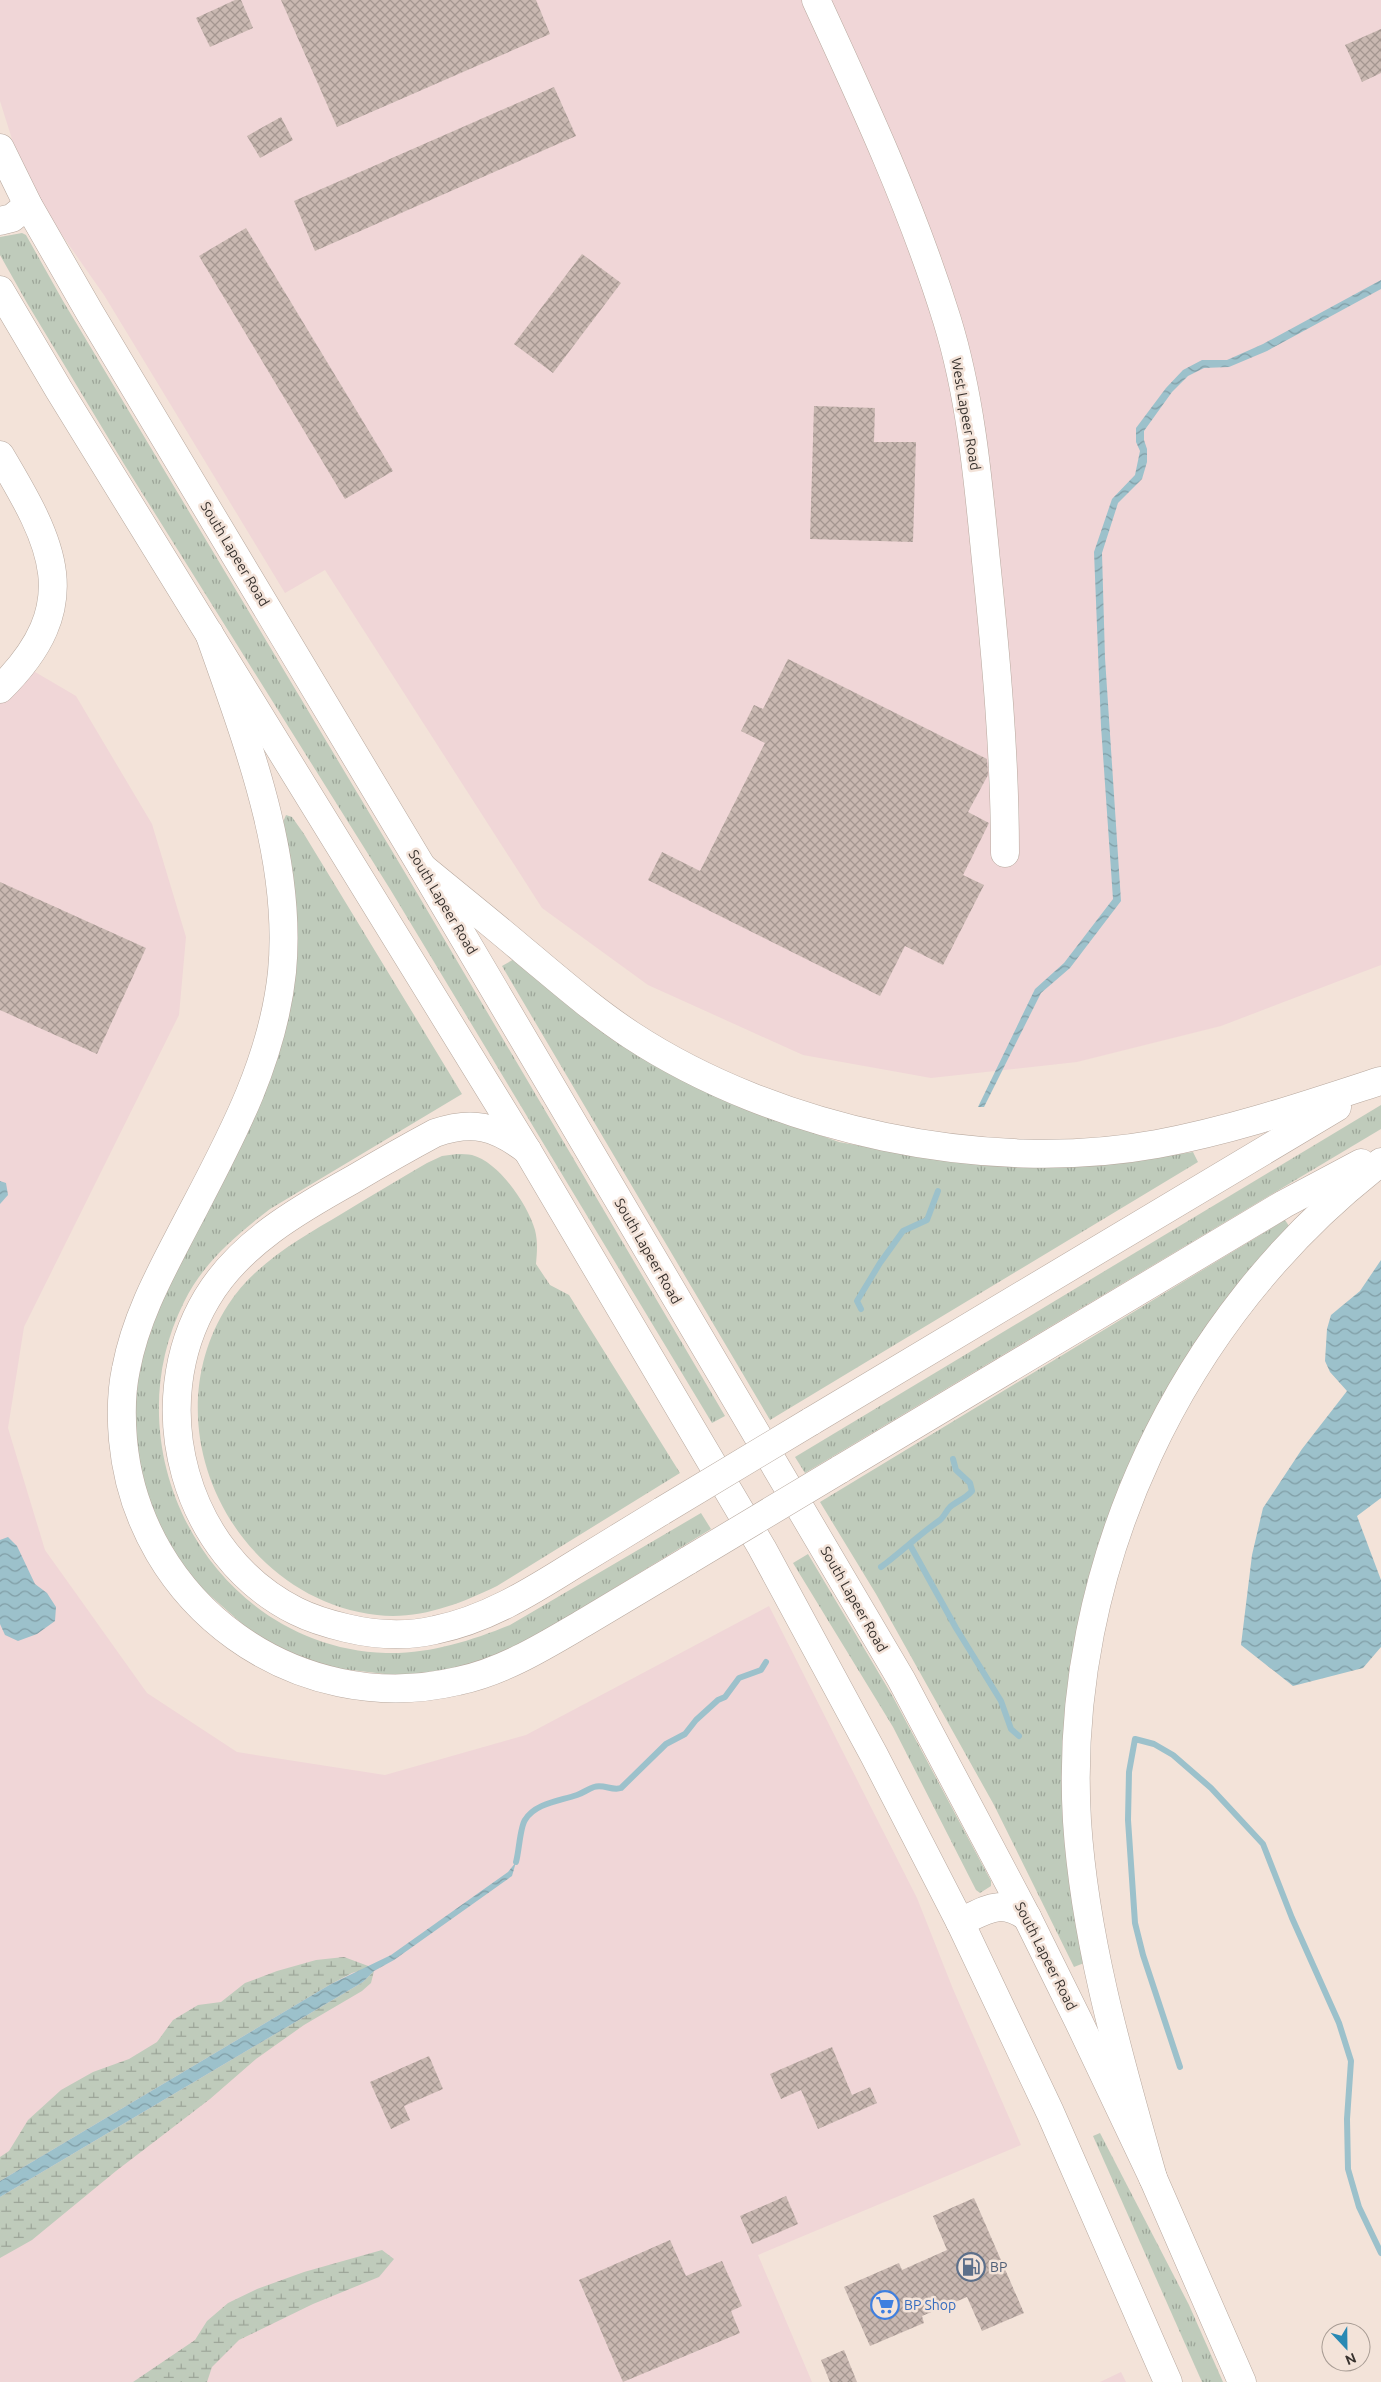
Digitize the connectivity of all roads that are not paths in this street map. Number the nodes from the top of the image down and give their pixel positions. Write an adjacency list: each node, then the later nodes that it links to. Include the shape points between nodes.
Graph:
1 (816, 0): 9 (main road, West Lapeer Road, via 922,245 948,322 968,407 994,643)
2 (0, 148): 3 (main road, South Lapeer Road)
3 (28, 205): 4 (main road, via 12,218); 10 (main road, South Lapeer Road)
4 (0, 221)
5 (0, 290): 7 (main road)
6 (0, 455): 8 (main road, via 34,514 48,548 53,583 47,620 38,640)
7 (209, 633): 12 (main road); 13 (main road, bridge, via 244,732 270,832 282,906 282,970 272,1027 253,1090 152,1290 132,1343 121,1418 131,1486 148,1533 179,1584 230,1633 253,1649 299,1670 364,1688 428,1687 490,1672 524,1657 1284,1204)
8 (0, 689)
9 (1004, 853)
10 (422, 867): 11 (main road, via 563,985 634,1037 675,1061 767,1103 865,1133 972,1150 1109,1150 1238,1126); 15 (main road, South Lapeer Road, via 901,1679)
11 (1380, 1081): 12 (main road, bridge, via 501,1608 434,1631 396,1635 326,1623 296,1611 267,1593 224,1550 193,1498 184,1472 176,1388 194,1322 207,1297 241,1256 265,1235 299,1211 434,1133 470,1125 499,1133)
12 (527, 1150): 16 (main road, via 762,1548)
13 (1381, 1152)
14 (1381, 1162): 17 (main road, via 1336,1200 1278,1260 1247,1295 1199,1362 1142,1466 1115,1534 1096,1603 1079,1717 1076,1787 1080,1848 1103,1987)
15 (1027, 1917): 16 (main road, via 1014,1908 1003,1906); 17 (main road, South Lapeer Road)
16 (960, 1922): 18 (main road, via 1054,2121)
17 (1153, 2178): 19 (main road, South Lapeer Road)
18 (1168, 2382)
19 (1242, 2382)

